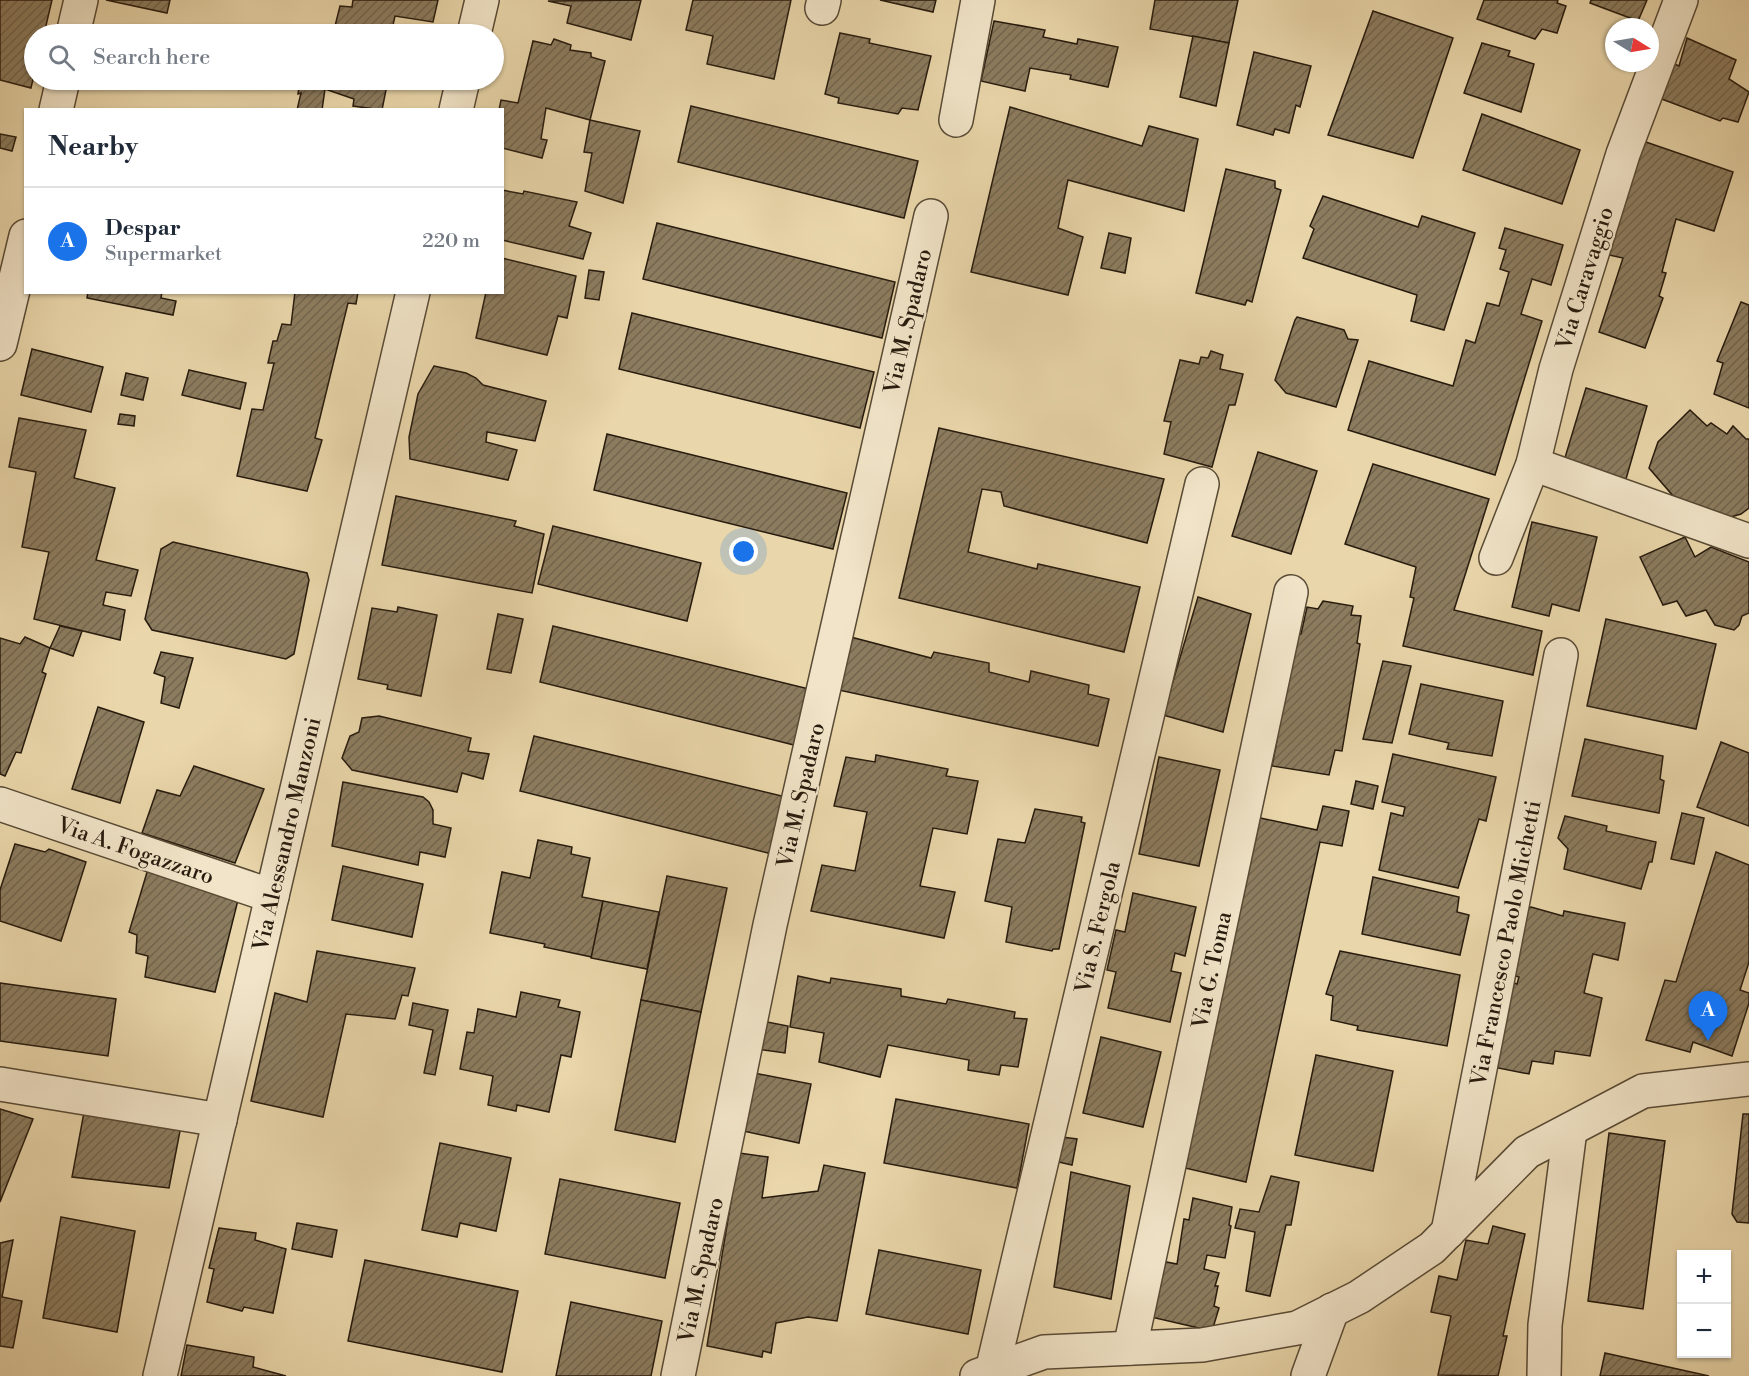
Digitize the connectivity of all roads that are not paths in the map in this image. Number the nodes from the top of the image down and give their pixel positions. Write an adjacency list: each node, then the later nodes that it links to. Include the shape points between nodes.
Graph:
1 (81, 0): 5 (street)
2 (482, 0): 6 (street)
3 (978, 0): 11 (street)
4 (1681, 0): 16 (street, Via Caravaggio, via 1623,154 1556,369)
5 (75, 24)
6 (476, 24)
7 (61, 90): 9 (street)
8 (461, 90): 10 (street)
9 (56, 108)
10 (456, 108)
11 (956, 120)
12 (931, 216): 33 (street, Via M. Spadaro, via 770,925)
13 (24, 244): 15 (street)
14 (413, 294): 23 (street, Via Alessandro Manzoni)
15 (0, 344)
16 (1533, 464): 18 (street); 19 (street, Via Caravaggio)
17 (1202, 484): 31 (street, Via S. Fergola)
18 (1749, 542)
19 (1496, 558)
20 (1292, 592): 30 (street, Via G. Toma)
21 (1562, 655): 28 (street, Via Francesco Paolo Michetti)
22 (0, 804): 23 (street, Via A. Fogazzaro)
23 (272, 896): 26 (street, Via Alessandro Manzoni)
24 (1749, 1079): 27 (street, via 1643,1091)
25 (0, 1084): 26 (street)
26 (220, 1120): 32 (street, Via Alessandro Manzoni)
27 (1570, 1130): 28 (street, via 1527,1152); 35 (street, via 1545,1325)
28 (1448, 1232): 29 (street, via 1432,1248 1359,1297)
29 (1332, 1310): 30 (street, via 1297,1328 1202,1345); 34 (street)
30 (1130, 1348): 31 (street, via 1044,1352)
31 (984, 1373)
32 (160, 1376)
33 (678, 1376)
34 (1308, 1376)
35 (1544, 1376)

